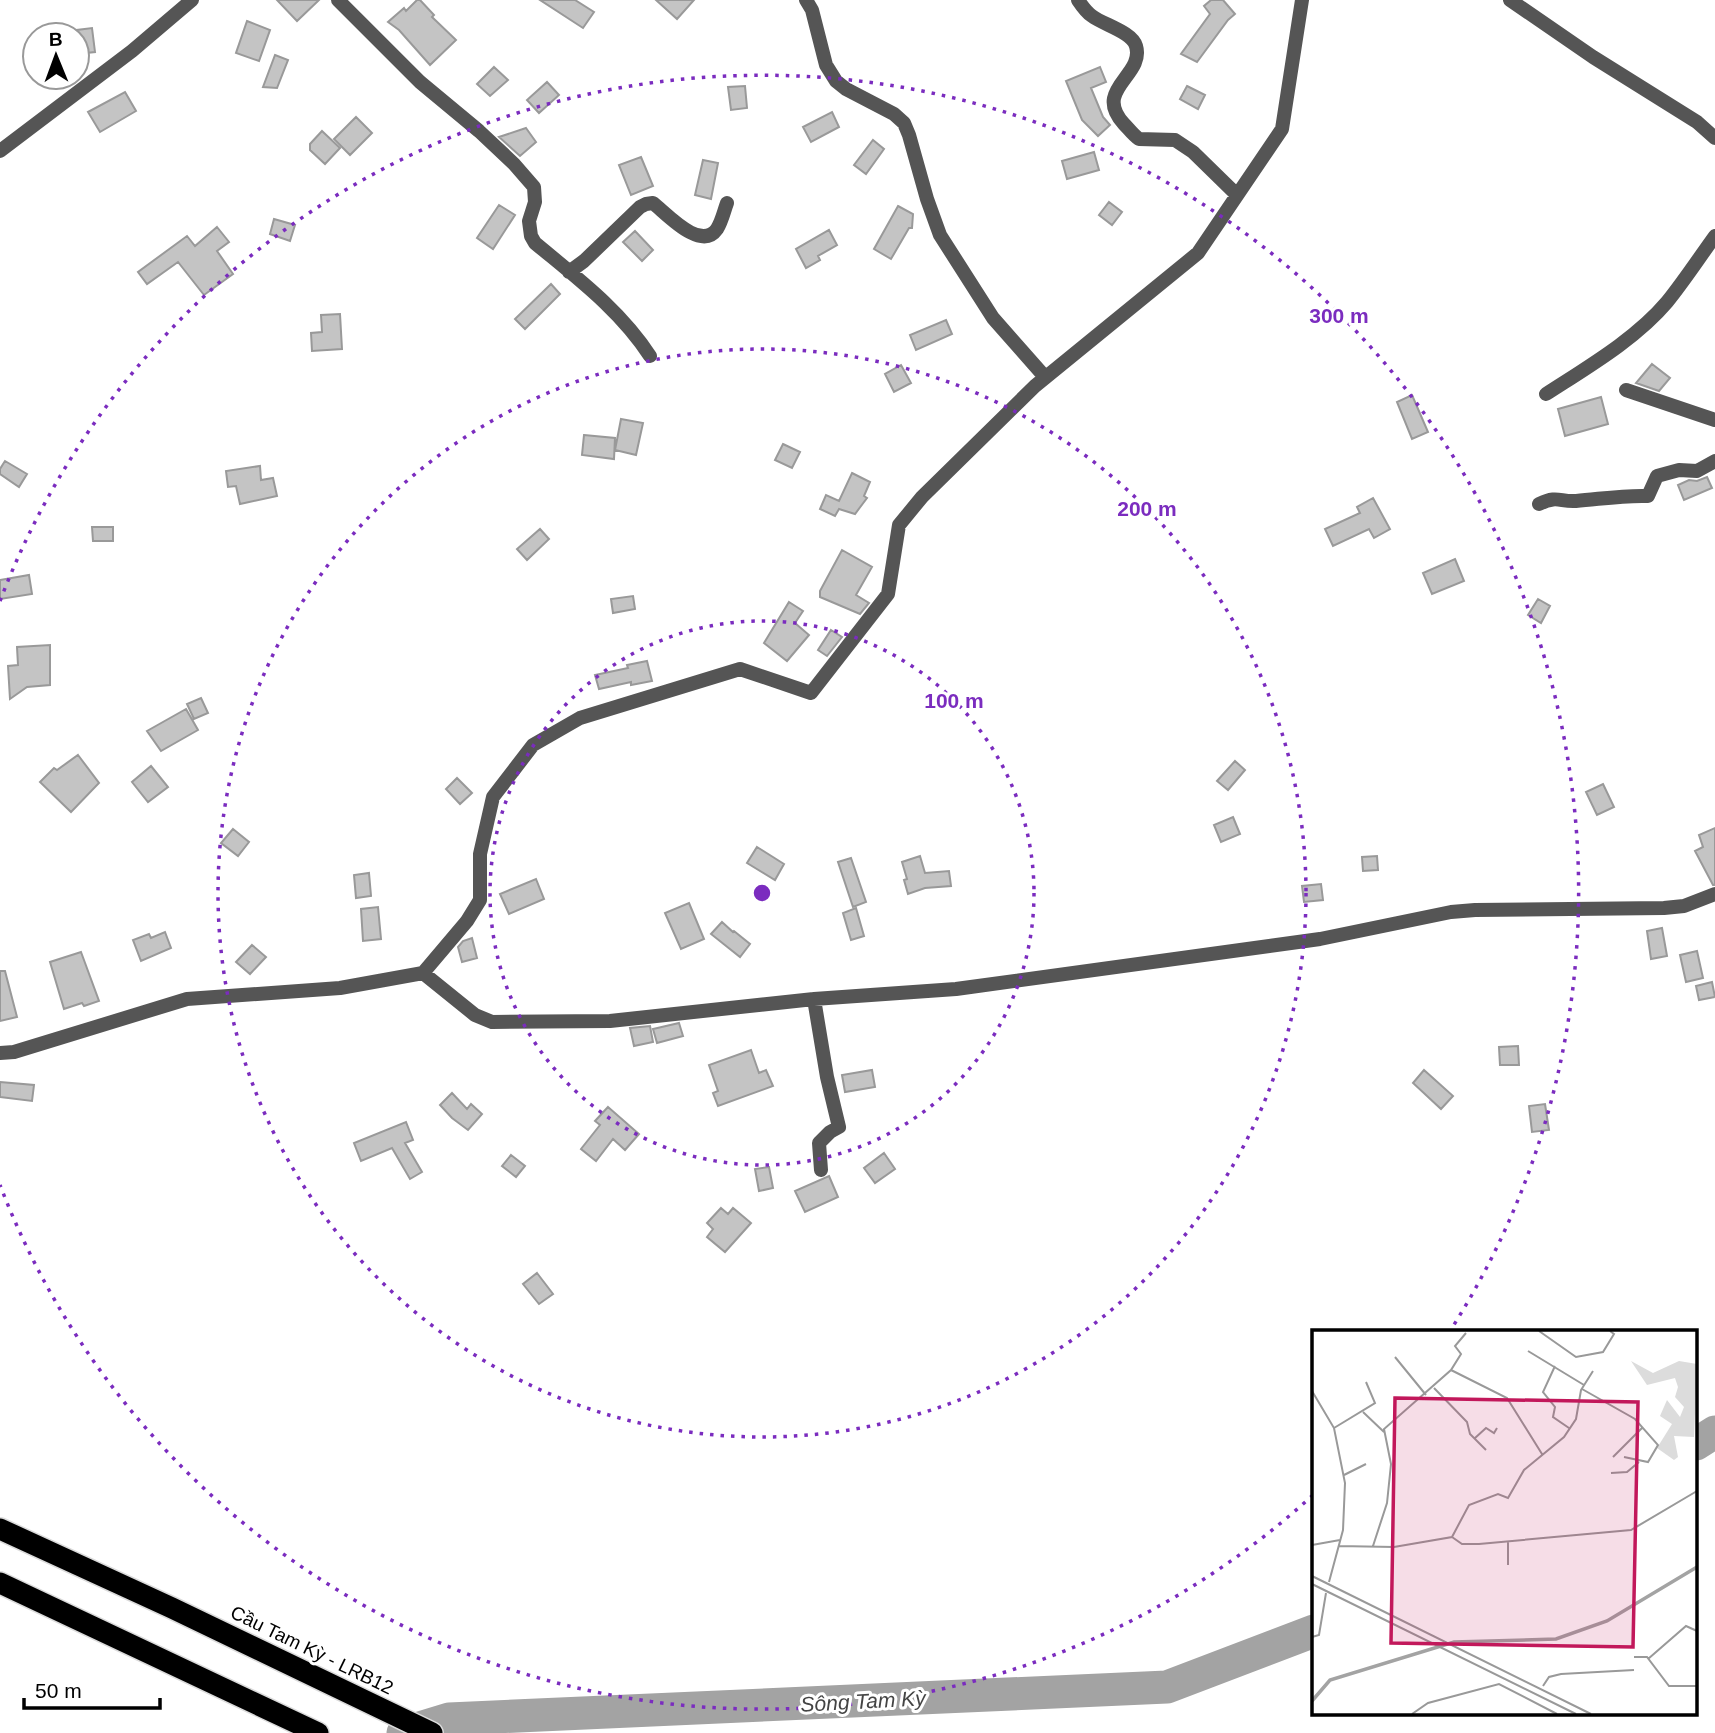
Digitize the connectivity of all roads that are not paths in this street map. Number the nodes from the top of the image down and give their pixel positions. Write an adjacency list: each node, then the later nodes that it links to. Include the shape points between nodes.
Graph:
1 (192, 0): 8 (street)
2 (338, 0): 12 (street, via 534,187 531,236)
3 (806, 0): 14 (street, via 830,73 846,89 904,123 940,235 993,318)
4 (1077, 0): 9 (street, via 1090,15 1131,36 1135,43 1136,60 1114,96 1116,116 1139,139 1175,140)
5 (1303, 0): 9 (street, via 1282,129)
6 (1510, 0): 7 (street)
7 (1715, 138)
8 (0, 150)
9 (1237, 195): 14 (street, via 1198,253)
10 (727, 203): 12 (street, via 716,231 701,238 653,203 646,204)
11 (1715, 236): 16 (street, via 1667,303 1598,361)
12 (569, 272): 13 (street, via 621,318)
13 (650, 356)
14 (1045, 377): 21 (street, via 899,525 888,594 811,693 740,669 580,718 533,745 493,797 480,854 481,900)
15 (1626, 390): 17 (street)
16 (1546, 394)
17 (1715, 420)
18 (1715, 461): 19 (street, via 1697,471 1657,476 1648,496 1552,498)
19 (1539, 504)
20 (1715, 894): 22 (street, via 1664,908 1451,912 1320,939 970,988)
21 (423, 973): 22 (street, via 475,1015 492,1022 610,1021); 23 (street, via 340,988 187,999)
22 (814, 999): 24 (street, via 839,1128 819,1143)
23 (0, 1053)
24 (821, 1170)
25 (0, 1530): 28 (highway, Cầu Tam Kỳ - LRB12)
26 (0, 1583): 27 (highway)
27 (318, 1733)
28 (432, 1733)

